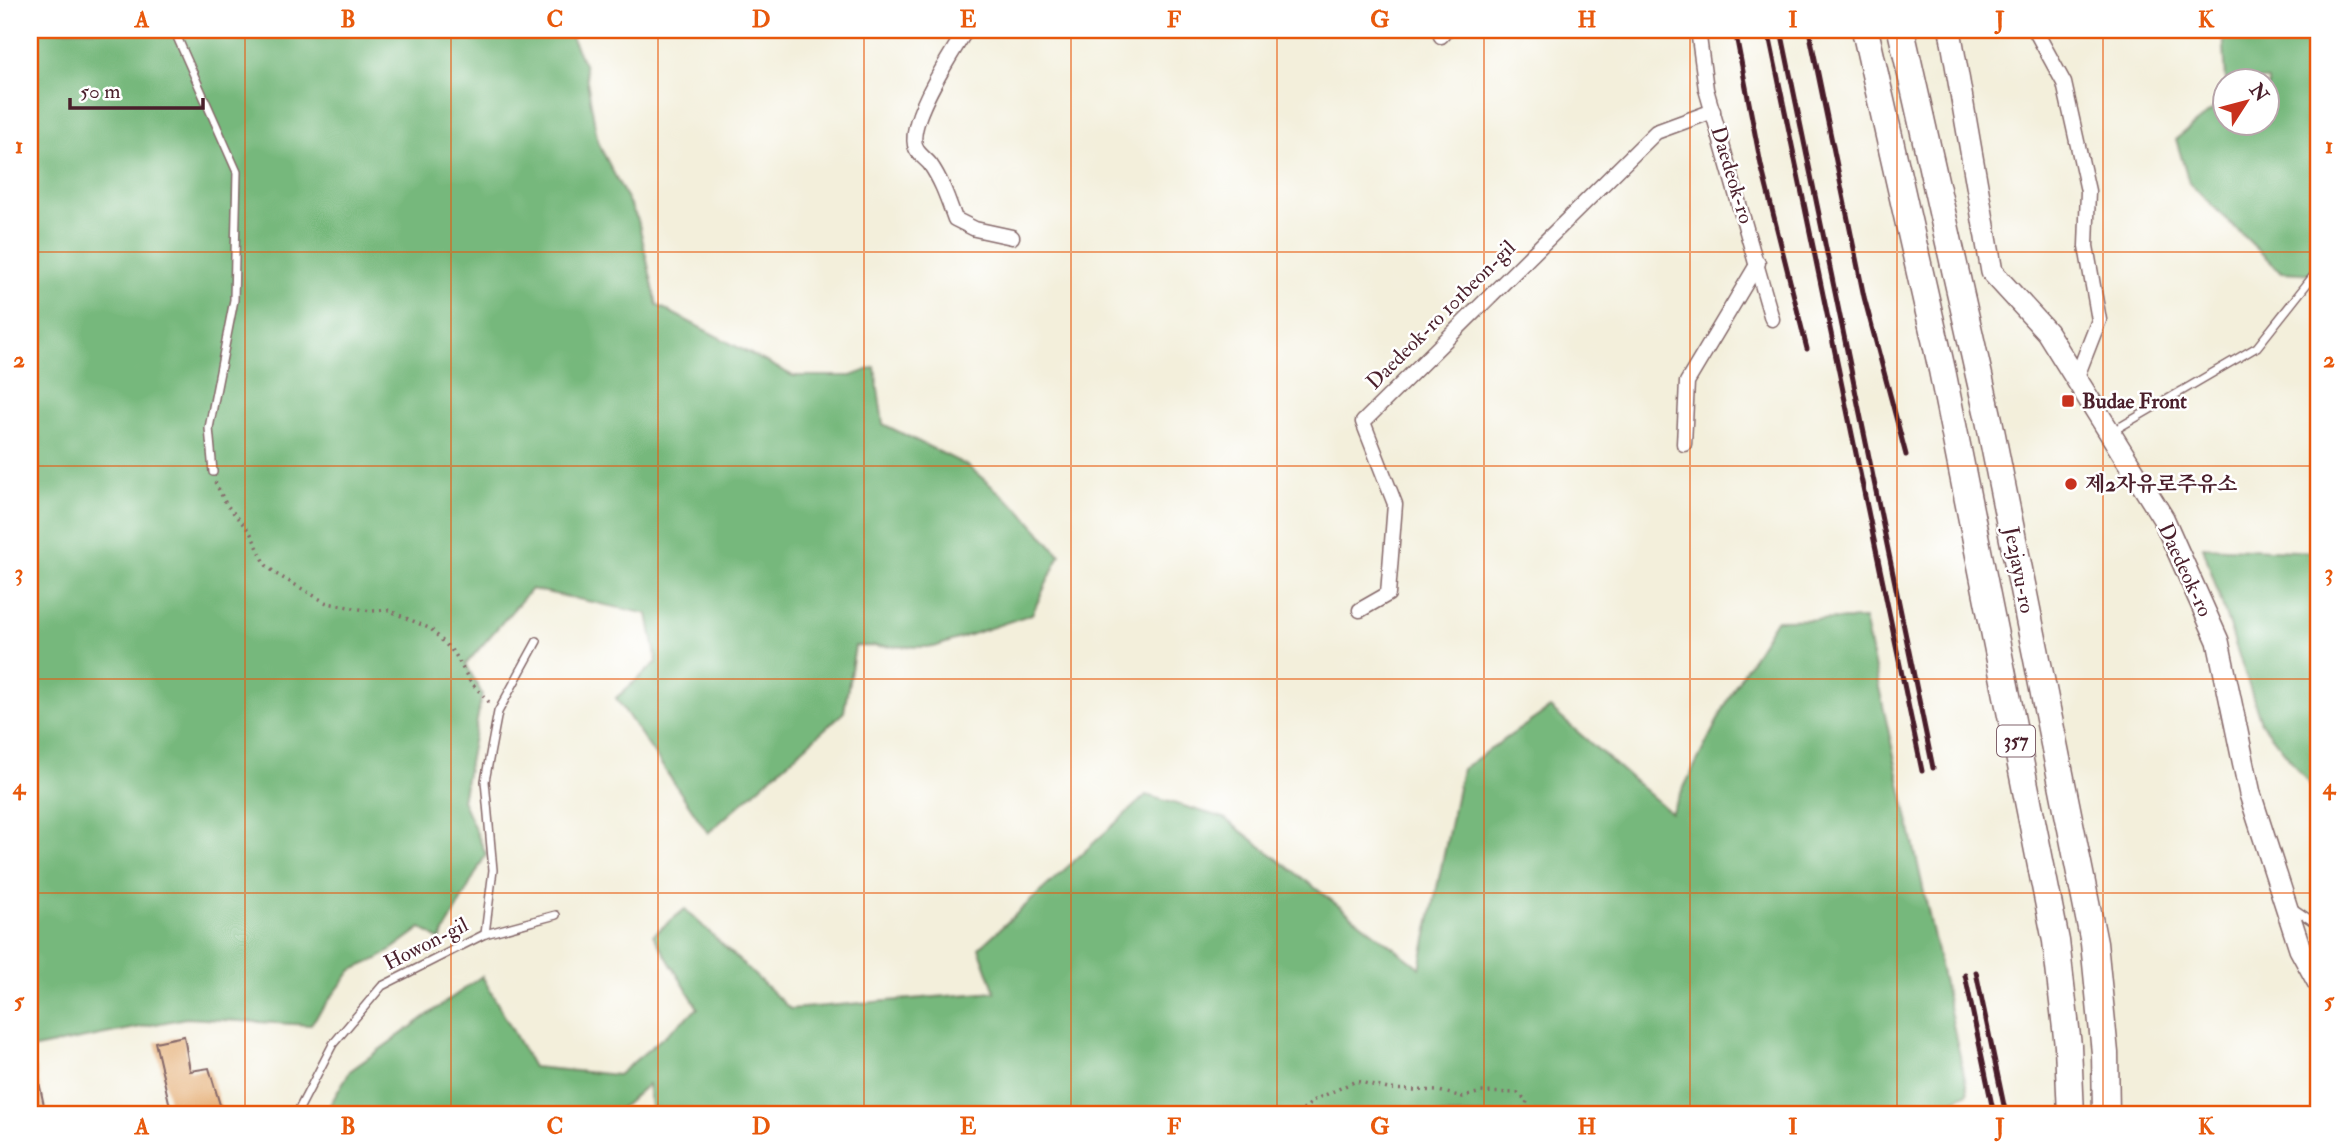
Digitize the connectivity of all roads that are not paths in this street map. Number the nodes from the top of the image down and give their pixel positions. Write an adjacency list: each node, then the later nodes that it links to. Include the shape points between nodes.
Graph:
1 (174, 30): 16 (lane, via 237,172 234,300 209,428)
2 (966, 30): 9 (street, via 914,131 916,148 945,191 955,219 975,229)
3 (1698, 30): 8 (street, Daedeok-ro)
4 (1865, 30): 25 (highway, Je2jayu-ro / 357, via 1942,370 2056,941)
5 (1901, 30): 26 (highway, Je2jayu-ro / 357, via 1989,420 2094,943)
6 (1950, 30): 13 (street, Daedeok-ro, via 1992,272 2047,332)
7 (2035, 30): 13 (street, via 2064,83 2088,191 2086,246 2099,320)
8 (1713, 111): 10 (street, Daedeok-ro); 17 (street, Daedeok-ro 101beon-gil, via 1656,131 1363,422 1395,504 1388,594)
9 (1012, 237)
10 (1758, 263): 12 (street, Daedeok-ro); 15 (street, via 1687,382)
11 (2318, 270): 14 (lane, via 2257,347)
12 (1772, 319)
13 (2076, 379): 14 (street, Daedeok-ro)
14 (2109, 433): 19 (street, Daedeok-ro, via 2162,518 2218,641 2250,794)
15 (1684, 444)
16 (213, 472)
17 (1360, 610)
18 (537, 640): 22 (lane, via 498,712 485,781 493,870)
19 (2286, 904): 21 (lane); 23 (street, Daedeok-ro, via 2300,949)
20 (556, 915): 22 (lane, Howon-gil)
21 (2318, 925)
22 (485, 933): 24 (lane, Howon-gil, via 382,986 333,1045)
23 (2318, 982)
24 (296, 1115)
25 (2071, 1115)
26 (2106, 1115)

